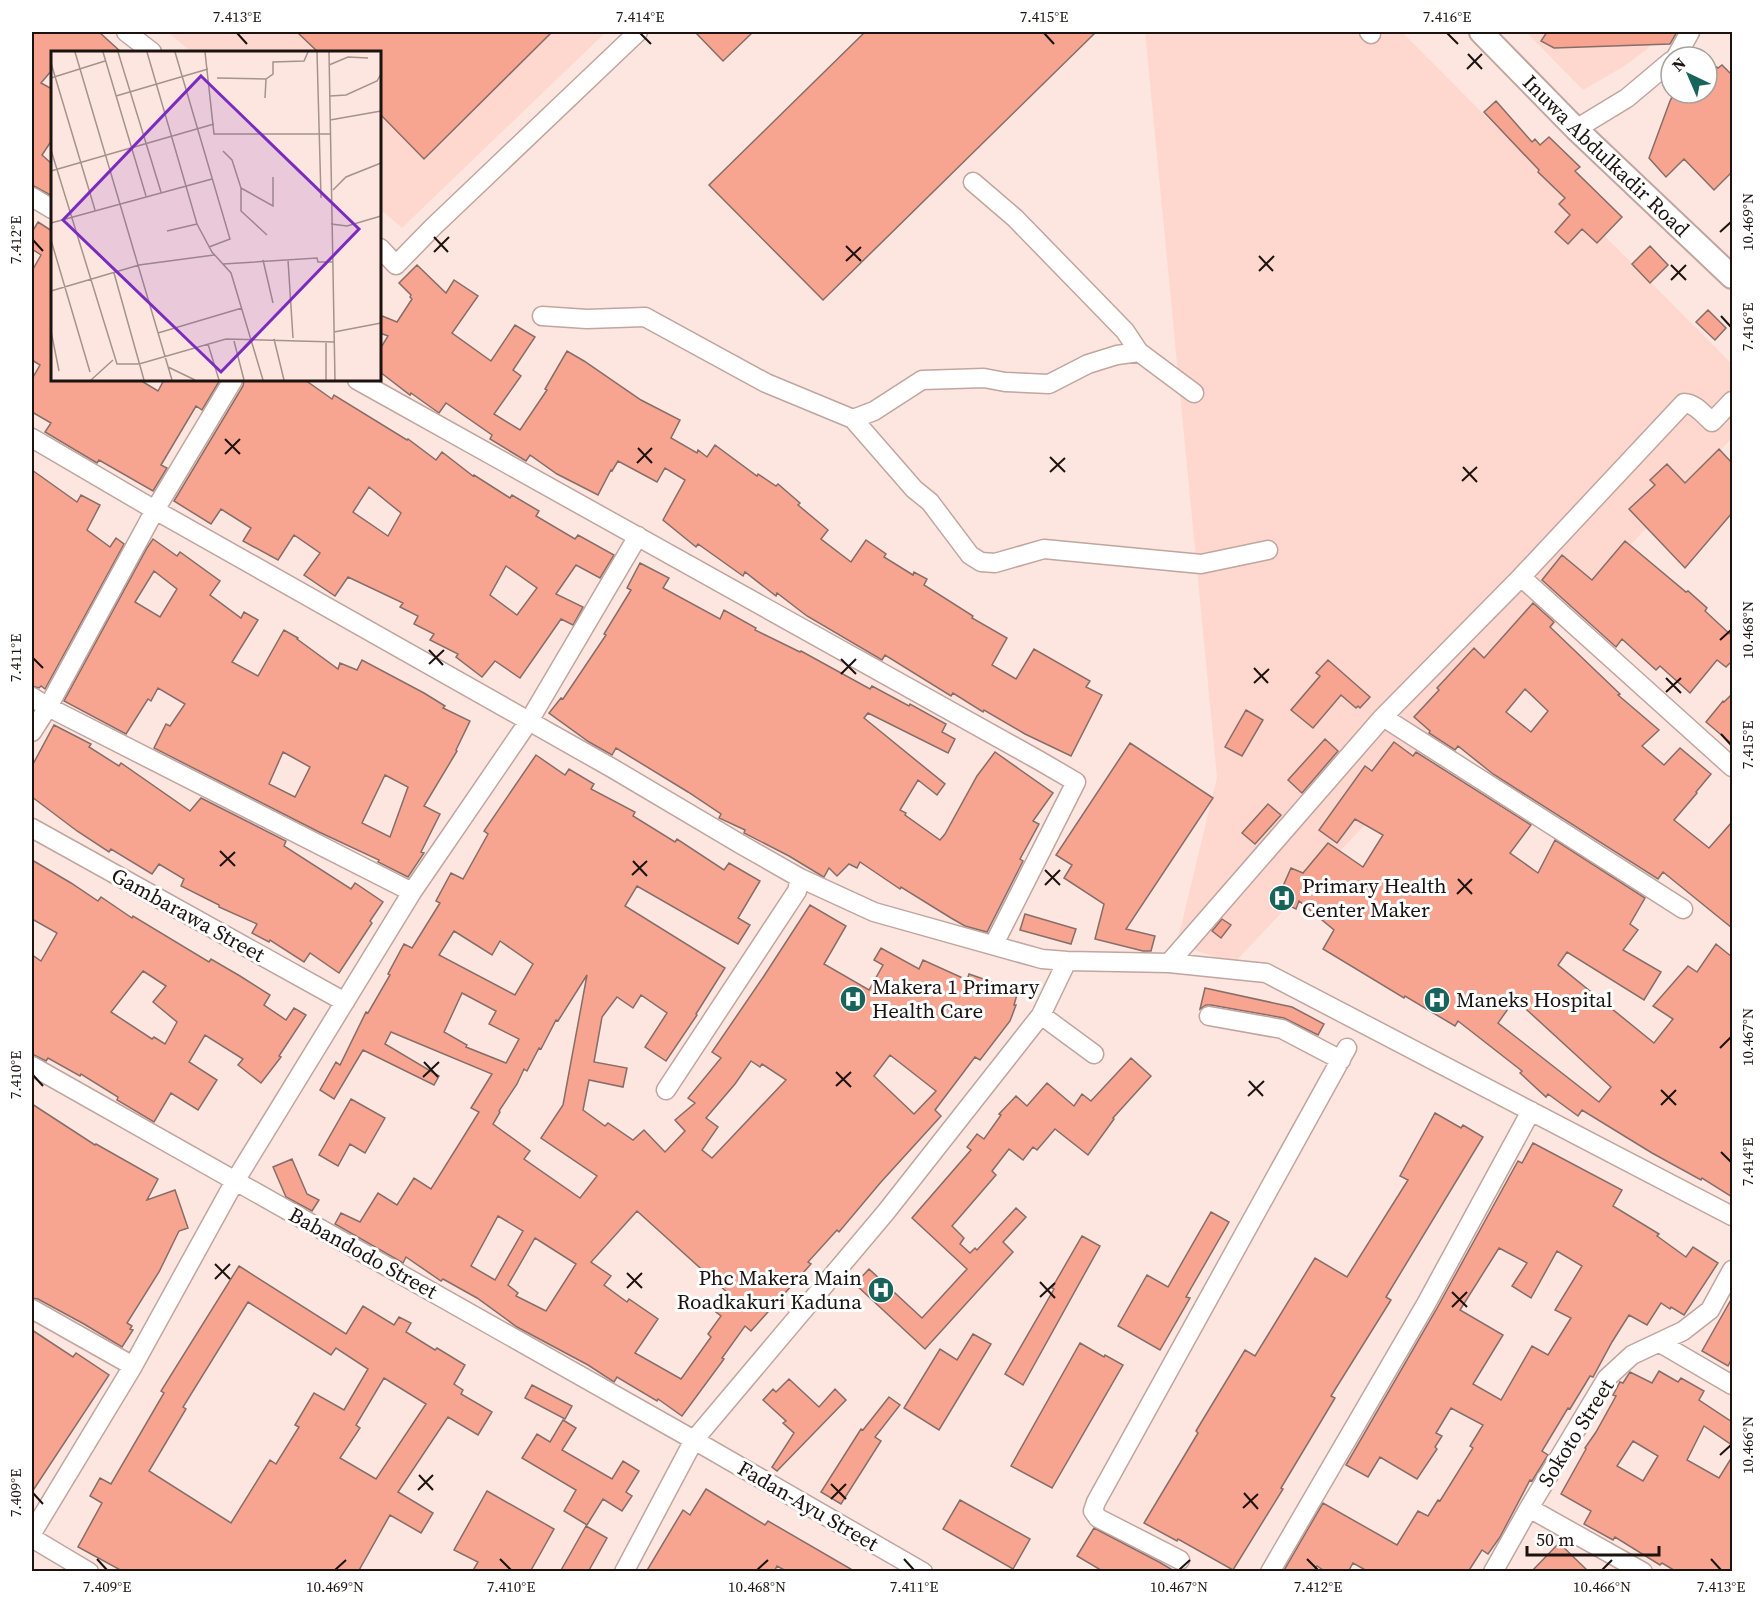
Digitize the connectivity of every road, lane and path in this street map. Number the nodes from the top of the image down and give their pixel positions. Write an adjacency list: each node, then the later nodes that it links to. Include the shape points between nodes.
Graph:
1 (126, 32): 4 (street)
2 (638, 32): 10 (street, via 396,265)
3 (1480, 32): 6 (main road, Inuwa Abdulkadir Road)
4 (151, 51)
5 (1659, 71): 6 (street, via 1627,98)
6 (1576, 129): 11 (main road, Inuwa Abdulkadir Road)
7 (973, 182): 13 (street, via 1016,218 1125,331)
8 (32, 197): 9 (street)
9 (51, 208)
10 (381, 249)
11 (1732, 277)
12 (542, 316): 18 (street, via 645,317 766,383)
13 (1139, 352): 16 (street); 18 (street, via 1088,364 1049,384 984,378 922,380 874,411)
14 (232, 381): 20 (street)
15 (359, 381): 21 (street)
16 (1194, 393)
17 (1732, 401): 23 (street, via 1712,422 1694,406 1684,403)
18 (853, 419): 22 (street, via 930,502 970,555 981,562 995,563 1044,549 1201,564)
19 (32, 438): 20 (street)
20 (155, 510): 25 (street); 27 (street)
21 (638, 536): 27 (street); 34 (street, via 1076,782)
22 (1268, 550)
23 (1521, 577): 26 (street); 29 (street)
24 (32, 697): 25 (street)
25 (48, 707): 28 (street); 32 (street)
26 (1383, 717): 33 (street); 36 (street)
27 (529, 721): 31 (street); 32 (street)
28 (32, 732)
29 (1732, 767)
30 (32, 828): 37 (street, Gambarawa Street)
31 (800, 878): 34 (street, via 874,912); 44 (street, via 797,891)
32 (412, 892): 37 (street)
33 (1683, 909)
34 (994, 944): 35 (street)
35 (1067, 961): 36 (street); 38 (street)
36 (1169, 963): 40 (street, via 1266,974)
37 (345, 1002): 46 (street)
38 (1041, 1016): 42 (street); 53 (street, via 886,1212)
39 (1209, 1016): 41 (street, via 1282,1029)
40 (1360, 1022): 41 (street); 45 (street)
41 (1346, 1049): 56 (street, via 1093,1511 1098,1518)
42 (1094, 1054)
43 (32, 1066): 46 (street, Babandodo Street)
44 (666, 1089)
45 (1531, 1111): 47 (street); 60 (street, via 1426,1304)
46 (235, 1181): 51 (street); 53 (street, Babandodo Street)
47 (1732, 1216)
48 (1732, 1270): 50 (street, Sokoto Street, via 1710,1310)
49 (32, 1309): 51 (street)
50 (1660, 1343): 52 (street); 54 (street, Sokoto Street, via 1632,1355 1607,1378)
51 (133, 1366): 55 (street)
52 (1732, 1385)
53 (694, 1440): 58 (street); 59 (street, Fadan-Ayu Street)
54 (1529, 1508): 61 (street, Sokoto Street); 62 (street)
55 (32, 1535): 57 (street)
56 (1180, 1560)
57 (89, 1572)
58 (624, 1572)
59 (923, 1572)
60 (1270, 1572)
61 (1493, 1572)
62 (1643, 1572)

